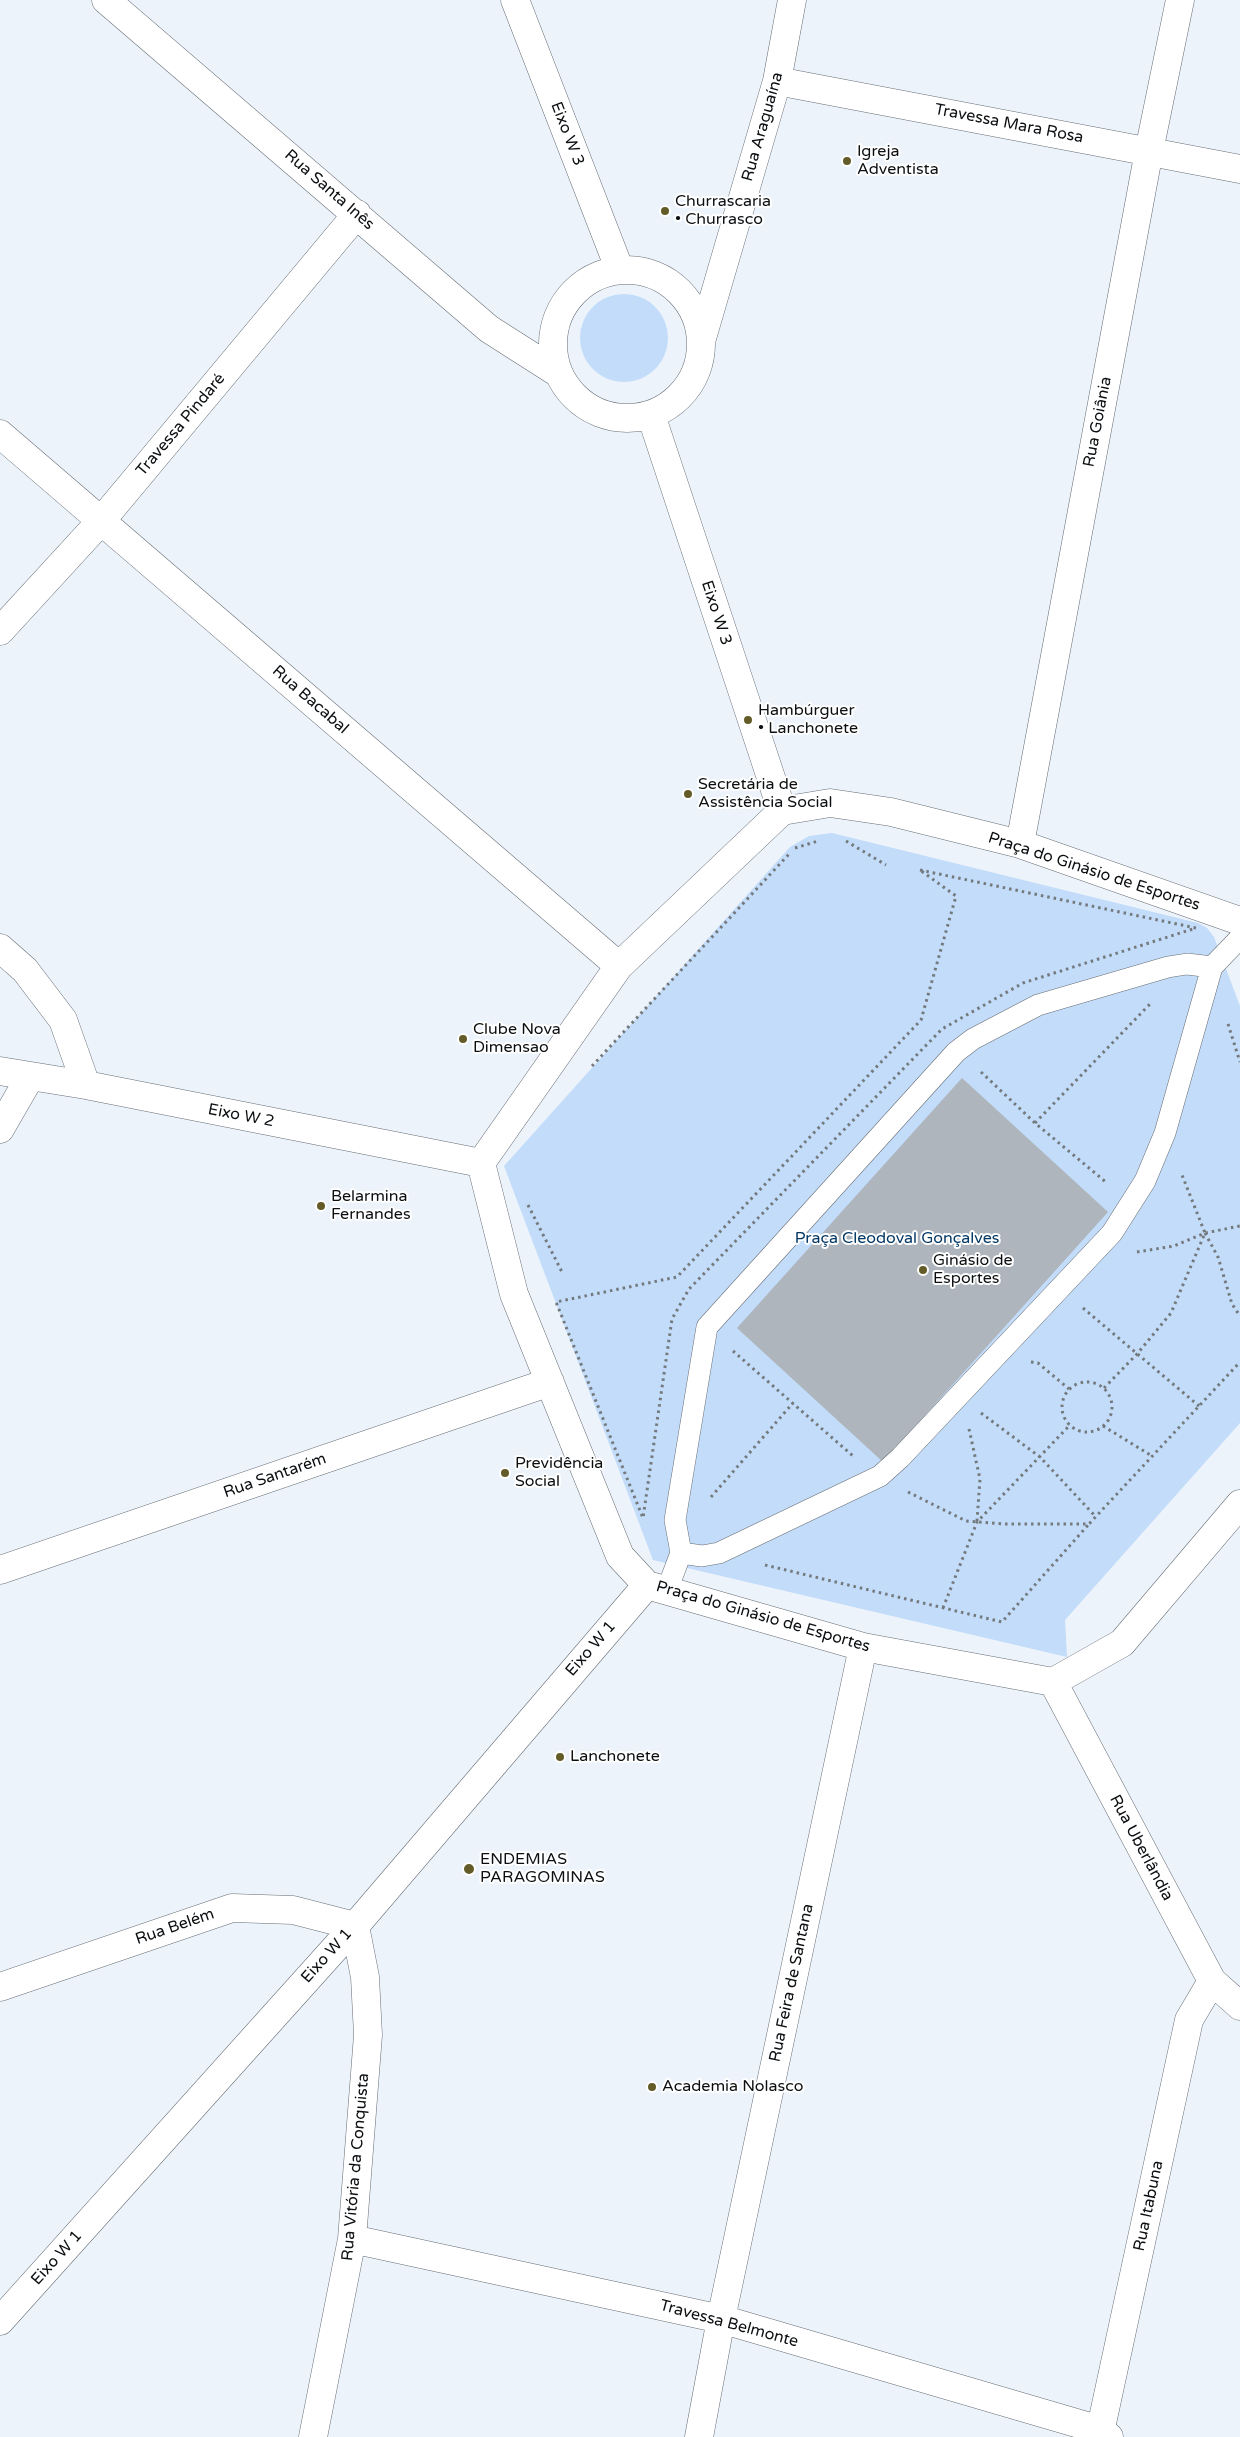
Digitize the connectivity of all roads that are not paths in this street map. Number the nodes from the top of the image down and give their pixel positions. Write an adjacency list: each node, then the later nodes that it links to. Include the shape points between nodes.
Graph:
1 (106, 0): 8 (street, Rua Santa Inês)
2 (515, 0): 9 (street, Eixo W 3)
3 (792, 0): 5 (street, Rua Araguaína)
4 (1180, 0): 6 (street, Rua Goiânia)
5 (777, 81): 6 (street, Travessa Mara Rosa); 10 (street, Rua Araguaína)
6 (1149, 151): 7 (street, Travessa Mara Rosa); 17 (street, Rua Goiânia)
7 (1240, 169)
8 (357, 214): 11 (street, Rua Santa Inês, via 489,329); 14 (street, Travessa Pindaré)
9 (619, 268): 10 (street, via 658,275 666,281 689,301); 11 (street, via 586,279 562,304 552,338)
10 (702, 338): 12 (street, via 700,363 690,385 673,404)
11 (558, 373): 12 (street, via 573,396 596,413 623,419)
12 (651, 415): 16 (street, Eixo W 3)
13 (0, 434): 14 (street, Rua Bacabal)
14 (101, 521): 15 (street, Travessa Pindaré); 21 (street, Rua Bacabal)
15 (0, 631)
16 (782, 811): 17 (street, Praça do Ginásio de Esportes, via 830,803 891,812); 21 (street)
17 (1020, 844): 18 (street, Praça do Ginásio de Esportes)
18 (1240, 921)
19 (1240, 938): 22 (lane)
20 (0, 948): 25 (street, via 25,970 63,1020)
21 (619, 966): 27 (street)
22 (1212, 966): 30 (lane, via 1166,1133 1145,1181 1112,1233 880,1476 719,1553 702,1556); 30 (lane, via 1168,966 1038,1005 973,1039 956,1052 707,1327 675,1520)
23 (0, 1071): 24 (street, Eixo W 2)
24 (30, 1077): 25 (street, Eixo W 2); 26 (street)
25 (86, 1085): 27 (street, Eixo W 2)
26 (0, 1130)
27 (481, 1163): 28 (street, Praça do Ginásio de Esportes, via 514,1294)
28 (550, 1382): 31 (street, Rua Santarém); 32 (street, Praça do Ginásio de Esportes, via 620,1556)
29 (1235, 1519): 34 (street, via 1122,1643)
30 (681, 1553): 32 (lane)
31 (0, 1570)
32 (657, 1588): 33 (street, Praça do Ginásio de Esportes); 35 (street, Eixo W 1)
33 (863, 1647): 34 (street, Praça do Ginásio de Esportes); 40 (street, Rua Feira de Santana)
34 (1053, 1682): 36 (street, Rua Uberlândia)
35 (355, 1926): 37 (street, Rua Belém, via 293,1910 232,1908); 39 (street, Rua Vitória da Conquista, via 365,1977 368,2035); 41 (street, Eixo W 1)
36 (1212, 1981): 38 (street, Rua Uberlândia); 42 (street, Rua Itabuna, via 1189,2020)
37 (0, 1987)
38 (1240, 2006)
39 (352, 2239): 40 (street, Travessa Belmonte); 43 (street, Rua Vitória da Conquista)
40 (721, 2319): 42 (street, Travessa Belmonte); 44 (street, Rua Feira de Santana)
41 (0, 2321)
42 (1103, 2435)
43 (313, 2437)
44 (699, 2437)

